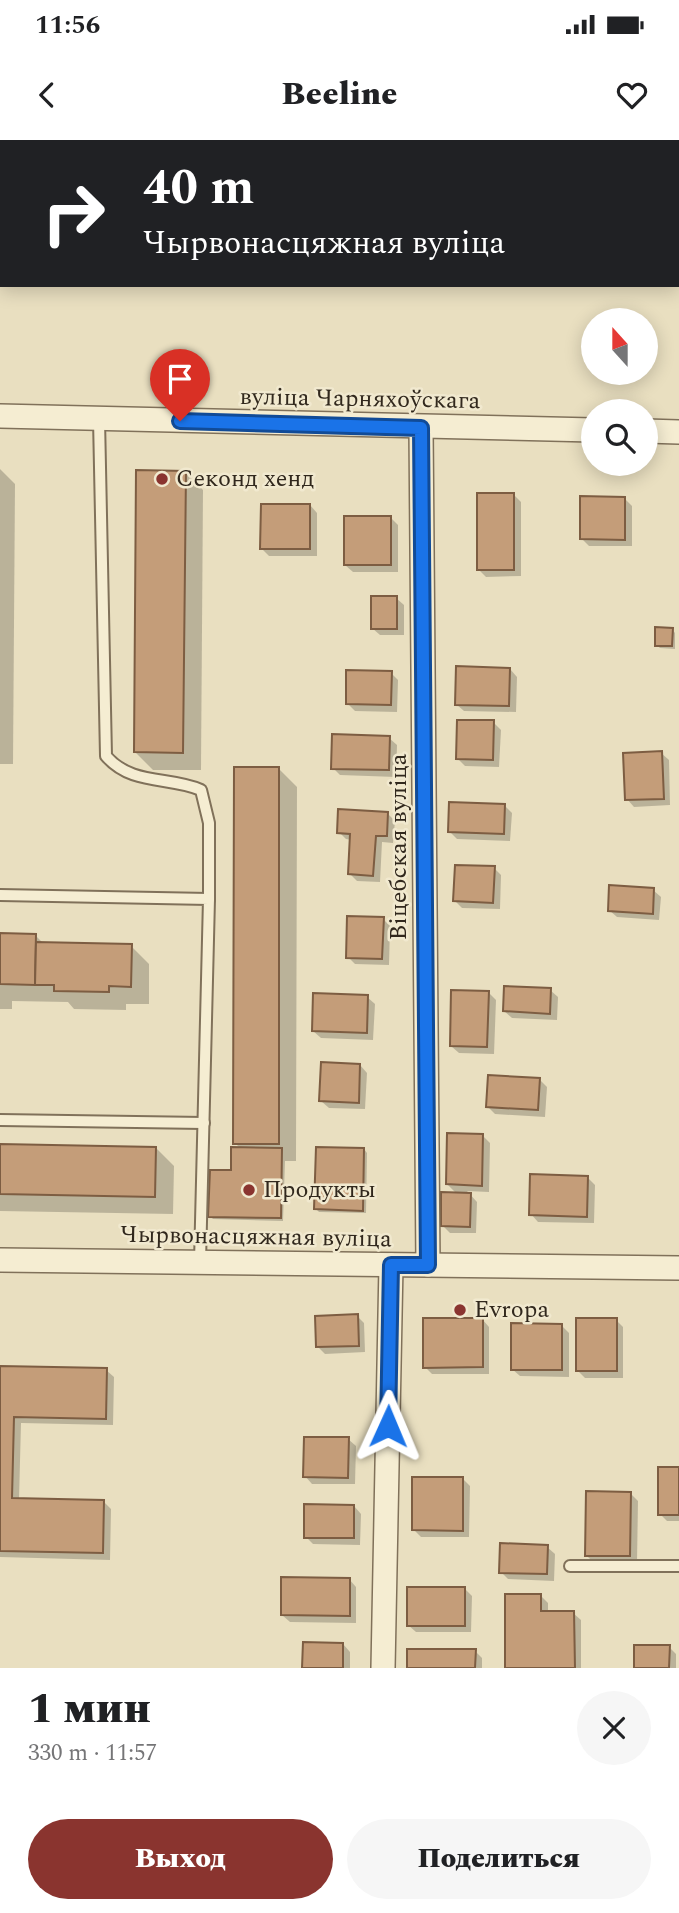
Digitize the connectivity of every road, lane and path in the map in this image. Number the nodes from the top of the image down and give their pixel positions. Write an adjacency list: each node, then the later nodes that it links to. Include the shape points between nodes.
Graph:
1 (0, 416): 2 (street, вуліца Чарняхоўскага)
2 (99, 419): 3 (street, вуліца Чарняхоўскага); 8 (lane, via 106,756 114,765 145,779 186,783 201,790 209,823)
3 (421, 428): 4 (street, вуліца Чарняхоўскага); 14 (street, Віцебская вуліца)
4 (581, 430)
5 (658, 431): 6 (street)
6 (679, 432)
7 (0, 895): 8 (lane)
8 (209, 898): 10 (lane)
9 (0, 1120): 10 (lane)
10 (204, 1123): 12 (lane)
11 (0, 1260): 12 (street, Чырвонасцяжная вуліца)
12 (200, 1262): 13 (street, Чырвонасцяжная вуліца)
13 (391, 1265): 14 (street, Чырвонасцяжная вуліца); 18 (street)
14 (428, 1265): 15 (street, Чырвонасцяжная вуліца)
15 (679, 1268)
16 (570, 1566): 17 (lane)
17 (679, 1566)
18 (383, 1668)

